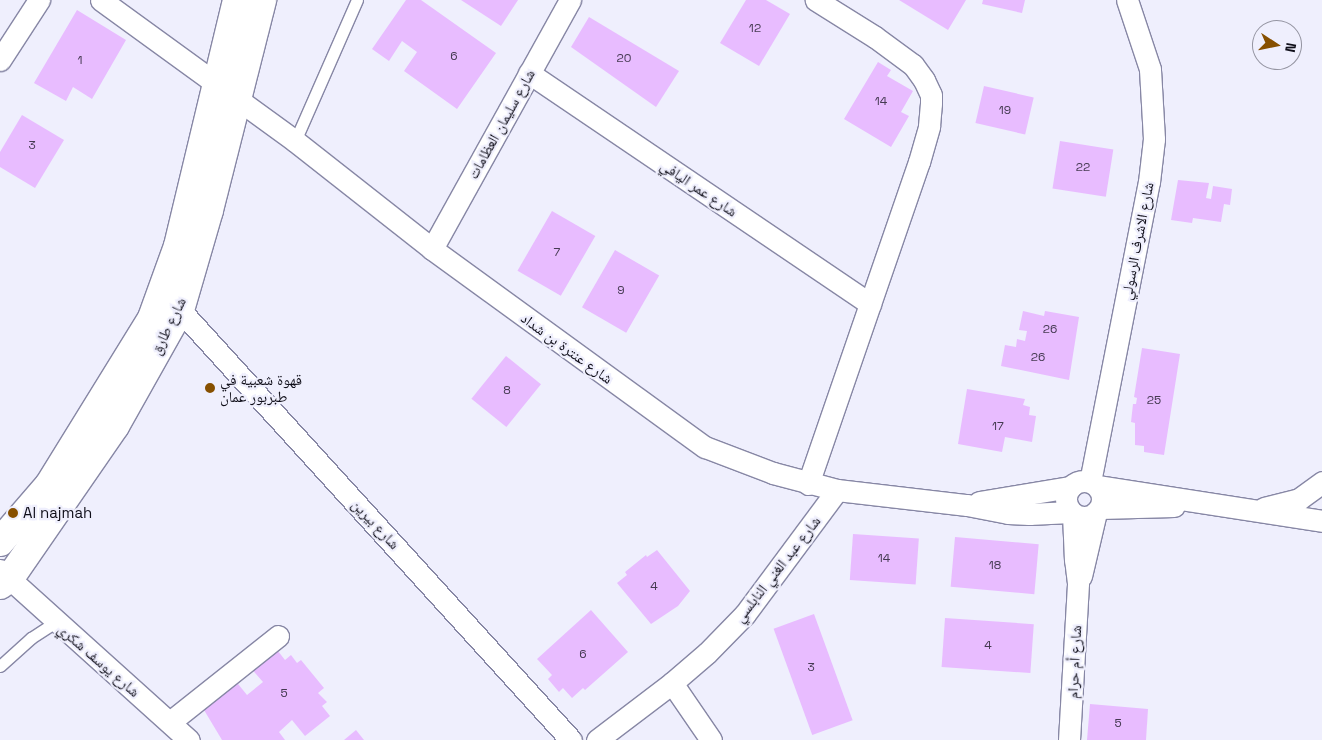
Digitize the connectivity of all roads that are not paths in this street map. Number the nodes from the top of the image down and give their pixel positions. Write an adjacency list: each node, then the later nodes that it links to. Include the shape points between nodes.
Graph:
1 (39, 0): 9 (street)
2 (101, 0): 11 (street, شارع عنترة بن شداد)
3 (237, 0): 11 (street, شارع طارق)
4 (262, 0): 11 (street, شارع طارق)
5 (357, 0): 12 (lane)
6 (570, 0): 10 (street, شارع سليمان العظامات)
7 (816, 0): 14 (street, via 913,65 930,95 929,126 919,162)
8 (1127, 0): 18 (street, شارع الاشرف الرسولي, via 1150,69 1154,139 1149,182)
9 (0, 60)
10 (529, 73): 13 (street, شارع سليمان العظامات); 14 (street, شارع عمر اليافي)
11 (227, 90): 12 (street, شارع عنترة بن شداد); 15 (street, شارع طارق, via 200,244); 26 (street, شارع طارق, via 152,318 49,485)
12 (295, 141): 13 (street, شارع عنترة بن شداد)
13 (432, 249): 17 (street, شارع عنترة بن شداد, via 705,447 739,462)
14 (870, 304): 17 (street)
15 (180, 310): 27 (street, شارع طارق, via 114,426); 35 (street, شارع بيرين)
16 (1322, 482): 23 (street, via 1299,499)
17 (808, 484): 19 (street, شارع عنترة بن شداد)
18 (1086, 485): 20 (street, شارع عنترة بن شداد); 21 (street, شارع عنترة بن شداد); 22 (street, via 1102,500); 24 (street, via 1066,500)
19 (837, 490): 21 (street, شارع عنترة بن شداد); 32 (street, شارع عبد الغني النابلسي, via 745,614)
20 (1202, 503): 22 (street, شارع عنترة بن شداد); 23 (street, شارع عنترة بن شداد)
21 (966, 504): 24 (street, شارع عنترة بن شداد, via 987,510 1029,514)
22 (1098, 510): 24 (street, via 1081,517); 28 (street, شارع أم حرام)
23 (1255, 510): 25 (street, شارع عنترة بن شداد)
24 (1072, 513): 28 (street, شارع أم حرام)
25 (1322, 521)
26 (0, 542)
27 (3, 578): 29 (street, شارع يوسف شكري)
28 (1078, 583): 38 (street, شارع أم حرام)
29 (56, 622): 31 (lane, via 31,638); 33 (street, شارع يوسف شكري)
30 (278, 636): 33 (street)
31 (0, 666)
32 (672, 683): 36 (street, شارع عبد الغني النابلسي); 37 (street)
33 (170, 722): 34 (street, شارع يوسف شكري)
34 (189, 740)
35 (572, 740)
36 (598, 740)
37 (711, 740)
38 (1069, 740)

